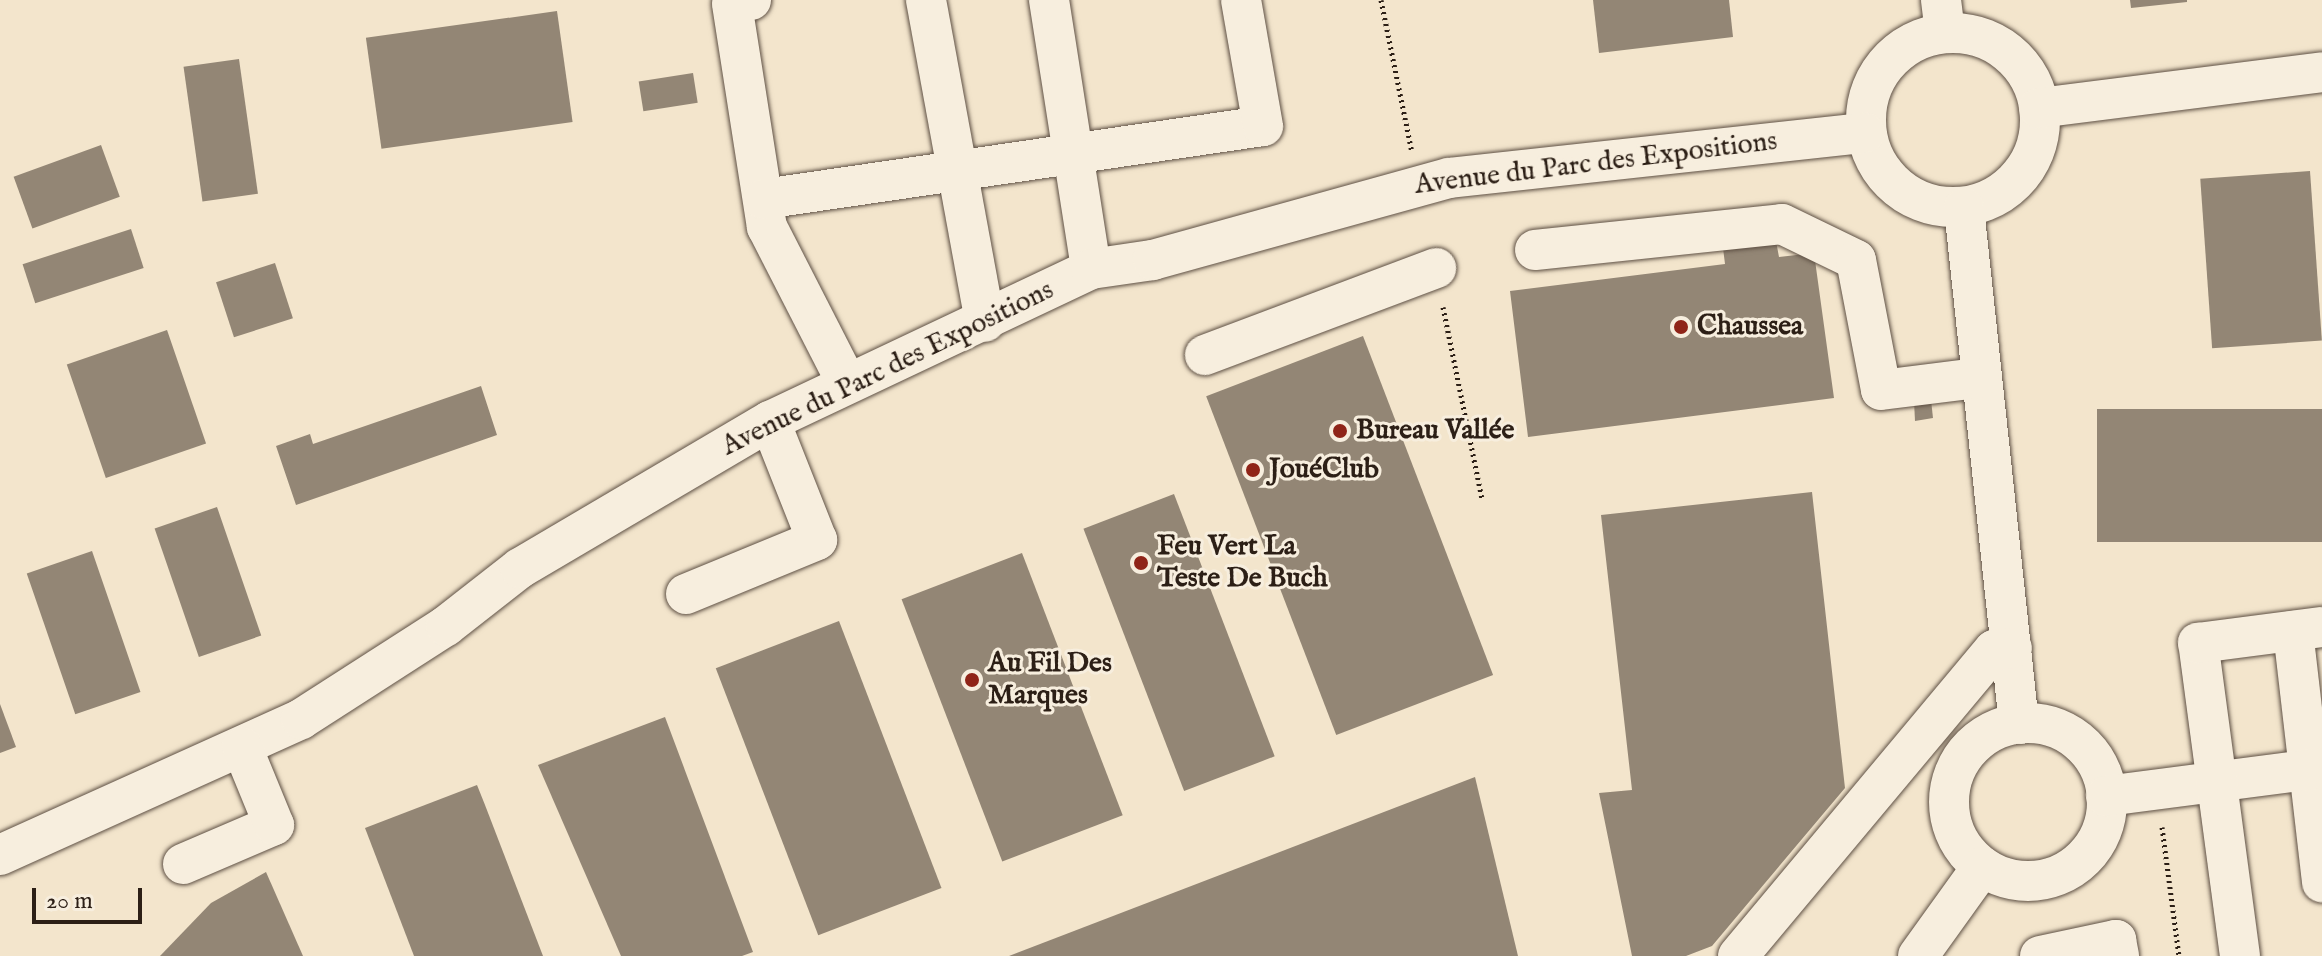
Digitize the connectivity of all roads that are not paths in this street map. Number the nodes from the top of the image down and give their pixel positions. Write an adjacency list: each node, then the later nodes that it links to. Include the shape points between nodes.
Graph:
1 (751, 0): 11 (street, via 732,4)
2 (926, 0): 10 (street)
3 (1049, 0): 9 (street)
4 (1241, 0): 9 (street, via 1263,126)
5 (1943, 16): 7 (street, via 2017,60); 8 (street, via 1888,61 1873,85)
6 (2322, 72): 7 (street)
7 (2039, 108): 12 (street, via 2038,141 2027,167 2008,188)
8 (1865, 133): 12 (street, via 1900,190 1926,204); 15 (street, Avenue du Parc des Expositions, via 1449,178 1153,260)
9 (1073, 158): 10 (street); 15 (street)
10 (958, 174): 11 (street); 16 (street)
11 (764, 199): 19 (street, via 767,227)
12 (1964, 208): 18 (street)
13 (1535, 250): 18 (street, via 1782,224 1856,260 1881,390)
14 (1436, 268): 17 (street)
15 (1091, 269): 16 (street, Avenue du Parc des Expositions)
16 (985, 322): 19 (street, Avenue du Parc des Expositions)
17 (1205, 355)
18 (1978, 378): 23 (street)
19 (847, 383): 20 (street, Avenue du Parc des Expositions)
20 (770, 421): 21 (street, via 817,540); 25 (street, Avenue du Parc des Expositions, via 520,568 446,626 301,719)
21 (686, 594)
22 (2308, 629): 26 (street); 27 (street, via 2198,643)
23 (2012, 648): 24 (street); 33 (street, via 1994,650)
24 (2019, 724): 28 (street, via 2044,725 2087,750); 31 (street, via 1976,743 1951,782 1953,830)
25 (242, 747): 29 (street, Avenue du Parc des Expositions); 30 (street, via 274,825)
26 (2315, 769): 27 (street); 32 (street)
27 (2216, 781): 28 (street); 37 (street)
28 (2106, 796): 31 (street, via 2095,845 2056,877 2005,879)
29 (0, 855)
30 (183, 864)
31 (1982, 867): 34 (street)
32 (2322, 882)
33 (1738, 956)
34 (1918, 956)
35 (2040, 956): 36 (street, via 2116,940)
36 (2119, 956)
37 (2240, 956)

